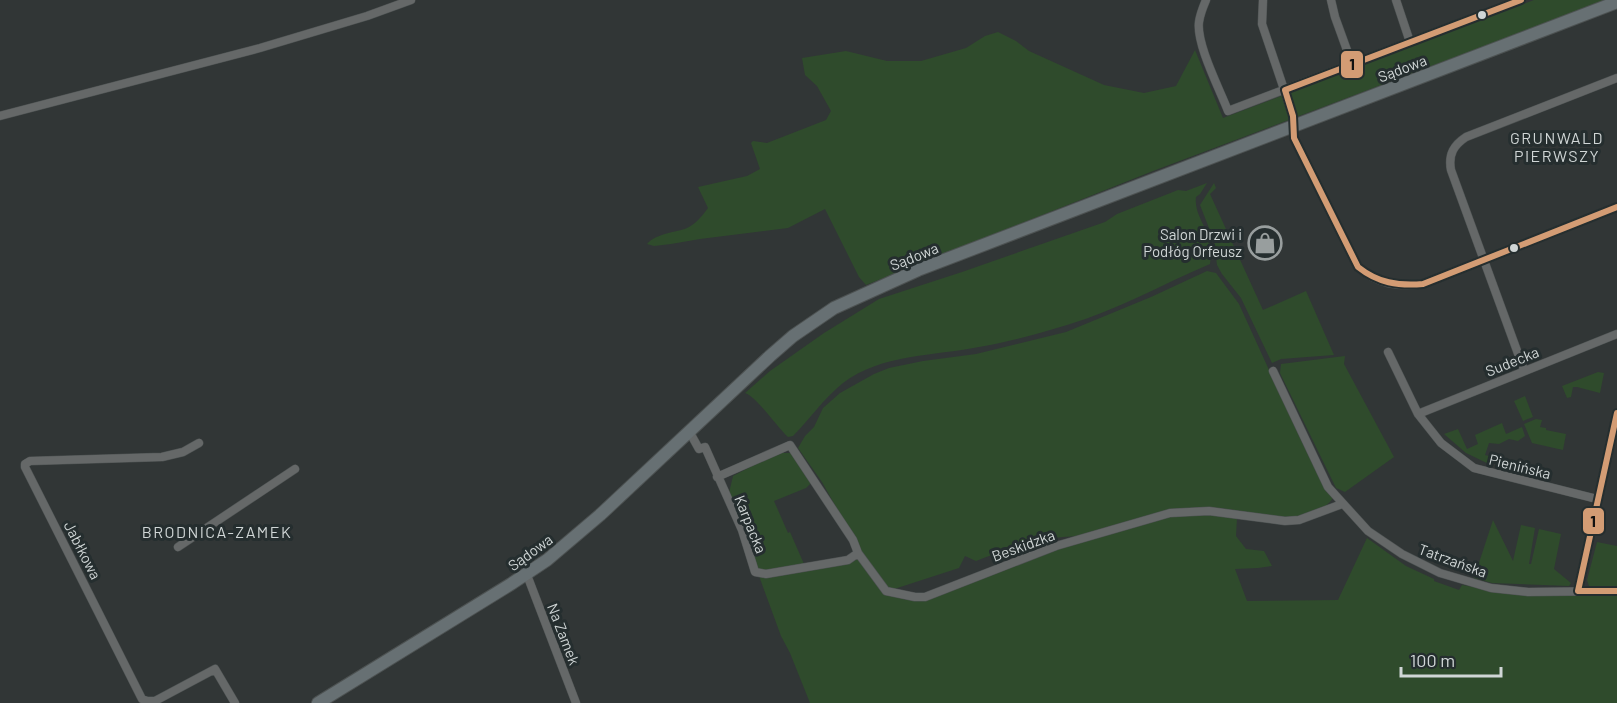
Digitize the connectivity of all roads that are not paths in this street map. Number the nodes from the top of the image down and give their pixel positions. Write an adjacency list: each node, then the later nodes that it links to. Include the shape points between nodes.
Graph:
1 (411, 0): 13 (street, via 260,48)
2 (1206, 0): 12 (street, via 1199,32 1228,111)
3 (1263, 0): 12 (street, via 1262,24)
4 (1331, 0): 10 (street)
5 (1396, 0): 9 (street)
6 (1521, 0): 8 (street)
7 (1617, 2): 14 (main road, Sądowa)
8 (1502, 3): 9 (street)
9 (1410, 42): 10 (street)
10 (1352, 64): 12 (street)
11 (1617, 78): 16 (street, via 1466,137 1453,149 1451,170)
12 (1285, 90): 14 (street)
13 (0, 117)
14 (1294, 126): 16 (street, via 1294,138 1358,267 1368,276 1401,287 1423,284); 23 (main road, Sądowa, via 855,297 793,336)
15 (1617, 207): 16 (street)
16 (1483, 260): 19 (street)
17 (1617, 334): 19 (street, Sudecka)
18 (1388, 352): 22 (street, Pienińska)
19 (1524, 370): 22 (street, Sudecka)
20 (1273, 371): 28 (street, Tatrzańska, via 1328,488)
21 (1617, 413): 27 (street)
22 (1418, 414): 27 (street, Pienińska, via 1441,443 1474,468)
23 (689, 431): 26 (street, Karpacka, via 699,449 705,447); 31 (main road, Sądowa, via 579,533)
24 (199, 442): 34 (street, Jabłkowa, via 162,458 30,461 25,467 142,699 154,701 215,669)
25 (295, 469): 29 (street)
26 (717, 477): 30 (street, Beskidzka, via 790,445 854,540); 30 (street, Karpacka, via 742,530 755,572 766,574 848,560)
27 (1597, 498): 32 (street)
28 (1342, 504): 30 (street, Beskidzka, via 1306,518 1285,521 1209,511 1170,513 1056,546 925,597 886,591); 32 (street, Tatrzańska, via 1368,531 1411,560 1440,573 1509,591)
29 (178, 547)
30 (858, 553)
31 (526, 575): 35 (main road, Sądowa); 36 (street, Na Zamek)
32 (1578, 591): 33 (street, Tatrzańska)
33 (1617, 591)
34 (235, 703)
35 (318, 703)
36 (576, 703)

